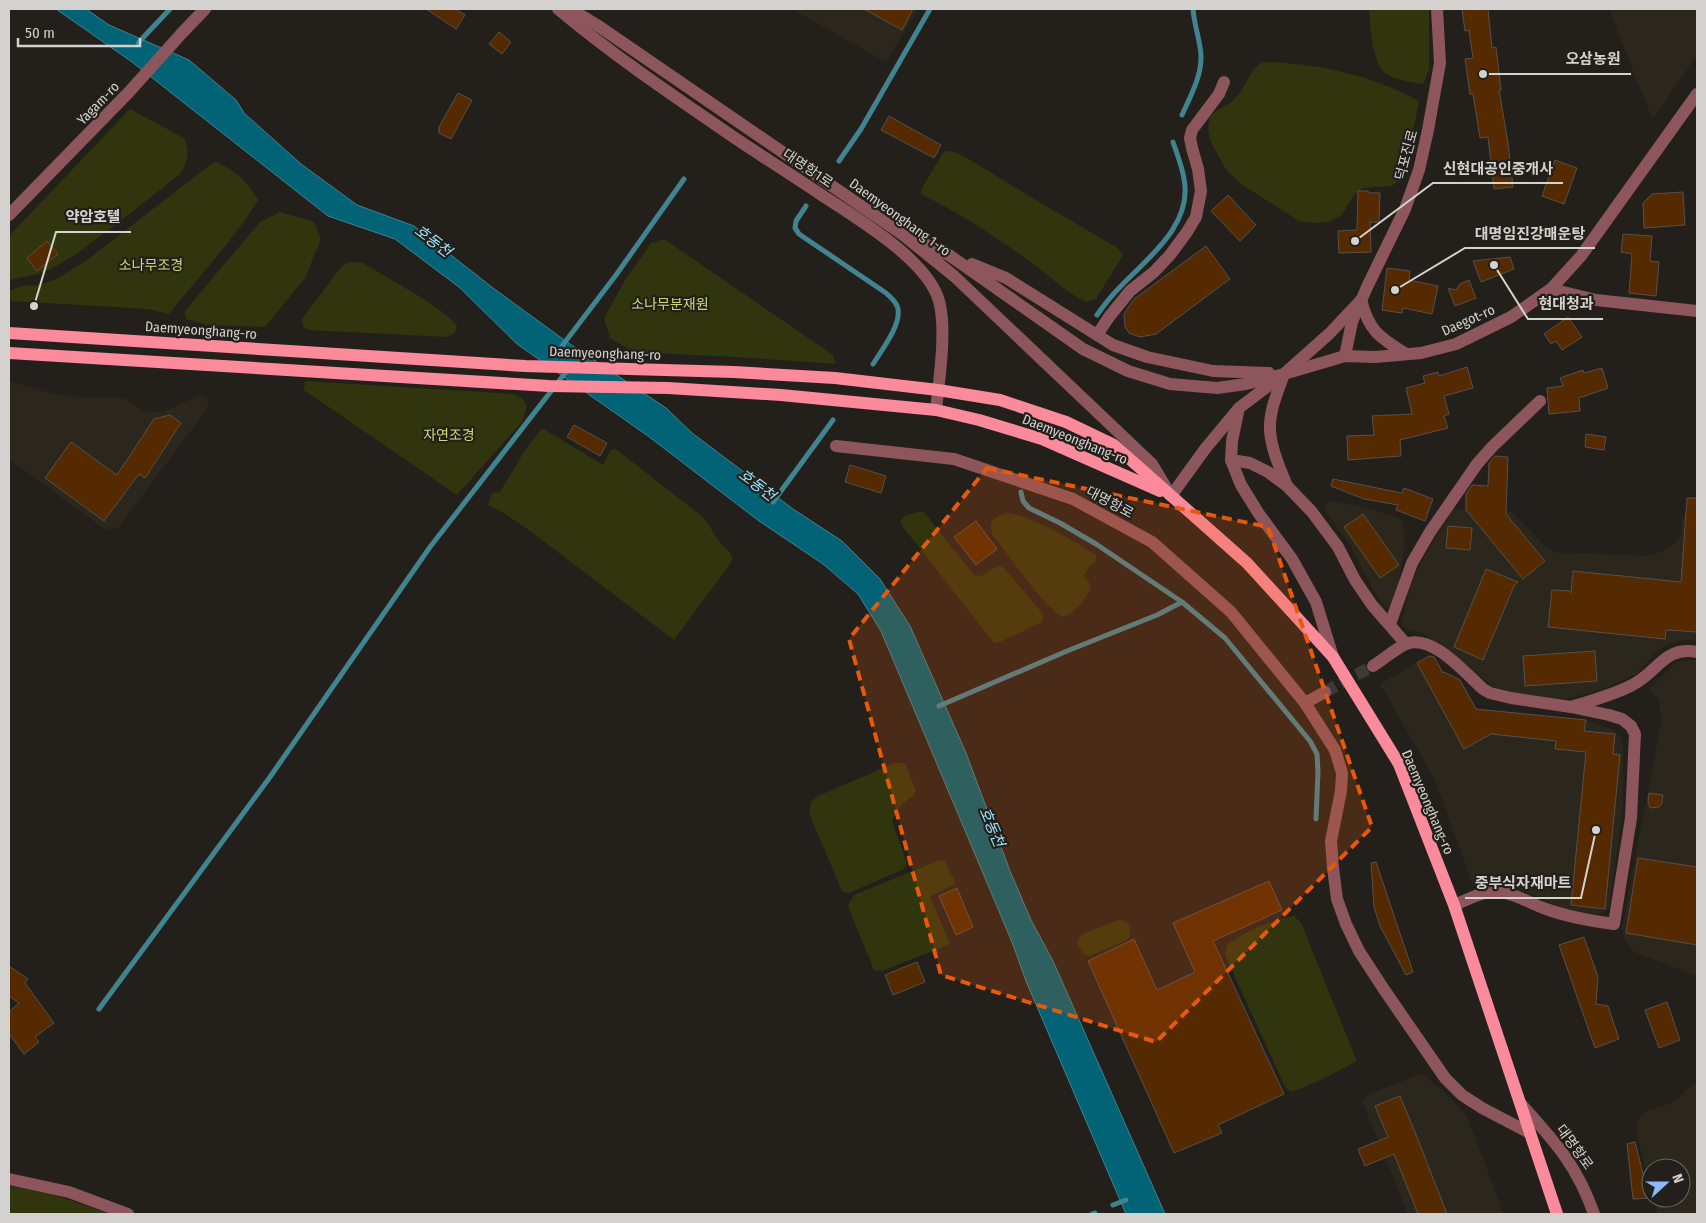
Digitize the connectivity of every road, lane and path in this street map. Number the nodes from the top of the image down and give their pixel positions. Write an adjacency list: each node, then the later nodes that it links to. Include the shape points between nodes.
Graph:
1 (205, 9): 7 (street, Yagam-ro, via 130,92)
2 (558, 9): 19 (street, 대명항1로, via 590,36 875,231 918,268 932,284 939,301 942,339)
3 (571, 9): 8 (street, Daemyeonghang 1-ro)
4 (1437, 9): 11 (street, 덕포진로, via 1440,63 1419,170 1406,209)
5 (1224, 82): 14 (street, via 1190,138 1201,191 1196,217 1170,255 1130,292)
6 (1697, 94): 10 (street, Daegot-ro, via 1581,256)
7 (9, 215)
8 (902, 234): 9 (street); 26 (street, Daemyeonghang 1-ro, via 954,276 1152,464)
9 (949, 254): 14 (street, via 1006,278); 18 (street, via 1083,349 1128,371 1170,384 1217,388)
10 (1551, 289): 12 (street, via 1596,300); 16 (street, Daegot-ro, via 1511,317 1456,344)
11 (1361, 300): 16 (street, via 1373,329); 17 (street, 덕포진로, via 1352,322); 18 (street)
12 (1697, 310)
13 (9, 334): 19 (main road, Daemyeonghang-ro, via 525,366 835,378)
14 (1097, 335): 18 (street, via 1113,345 1147,357 1213,372)
15 (9, 353): 22 (main road, Daemyeonghang-ro, via 549,386 668,388)
16 (1406, 354): 17 (street, Daegot-ro)
17 (1345, 356): 18 (street, Daegot-ro)
18 (1284, 374): 21 (street, Daegot-ro); 25 (street, via 1273,405 1270,430)
19 (938, 390): 22 (street, 대명항1로); 26 (main road, Daemyeonghang-ro, via 1000,400 1066,422 1114,445)
20 (1540, 401): 27 (street, via 1476,464 1430,532 1412,563)
21 (1239, 408): 24 (street); 26 (street, Daegot-ro)
22 (936, 410): 26 (main road, Daemyeonghang-ro, via 1042,439)
23 (836, 446): 33 (street, 대명항로, via 954,459 1073,499 1152,542 1230,612)
24 (1231, 460): 25 (street, via 1268,472); 30 (street, via 1250,500 1292,560 1316,602)
25 (1287, 486): 27 (street, via 1312,512 1338,547 1372,606)
26 (1171, 496): 30 (main road, Daemyeonghang-ro, via 1247,563)
27 (1390, 624): 28 (street)
28 (1406, 644): 31 (street); 34 (street, via 1416,642 1436,650 1490,693)
29 (1697, 652): 34 (street, via 1686,650 1676,653 1665,658 1637,683)
30 (1333, 657): 35 (main road, Daemyeonghang-ro, via 1398,764)
31 (1373, 666)
32 (1325, 692): 33 (street)
33 (1305, 703): 37 (street, 대명항로, via 1335,750 1341,768 1341,791 1331,841 1333,868 1337,899 1359,951 1445,1078 1482,1108)
34 (1572, 707): 35 (street, via 1622,719 1636,734 1630,818 1614,924 1580,919 1498,891)
35 (1454, 905): 36 (main road, Daemyeonghang-ro)
36 (1520, 1104): 37 (main road, Daemyeonghang-ro); 41 (street, 대명항로, via 1565,1155 1584,1185)
37 (1530, 1133): 40 (main road, Daemyeonghang-ro)
38 (9, 1179): 39 (street, via 69,1192)
39 (128, 1214)
40 (1557, 1214)
41 (1594, 1214)

